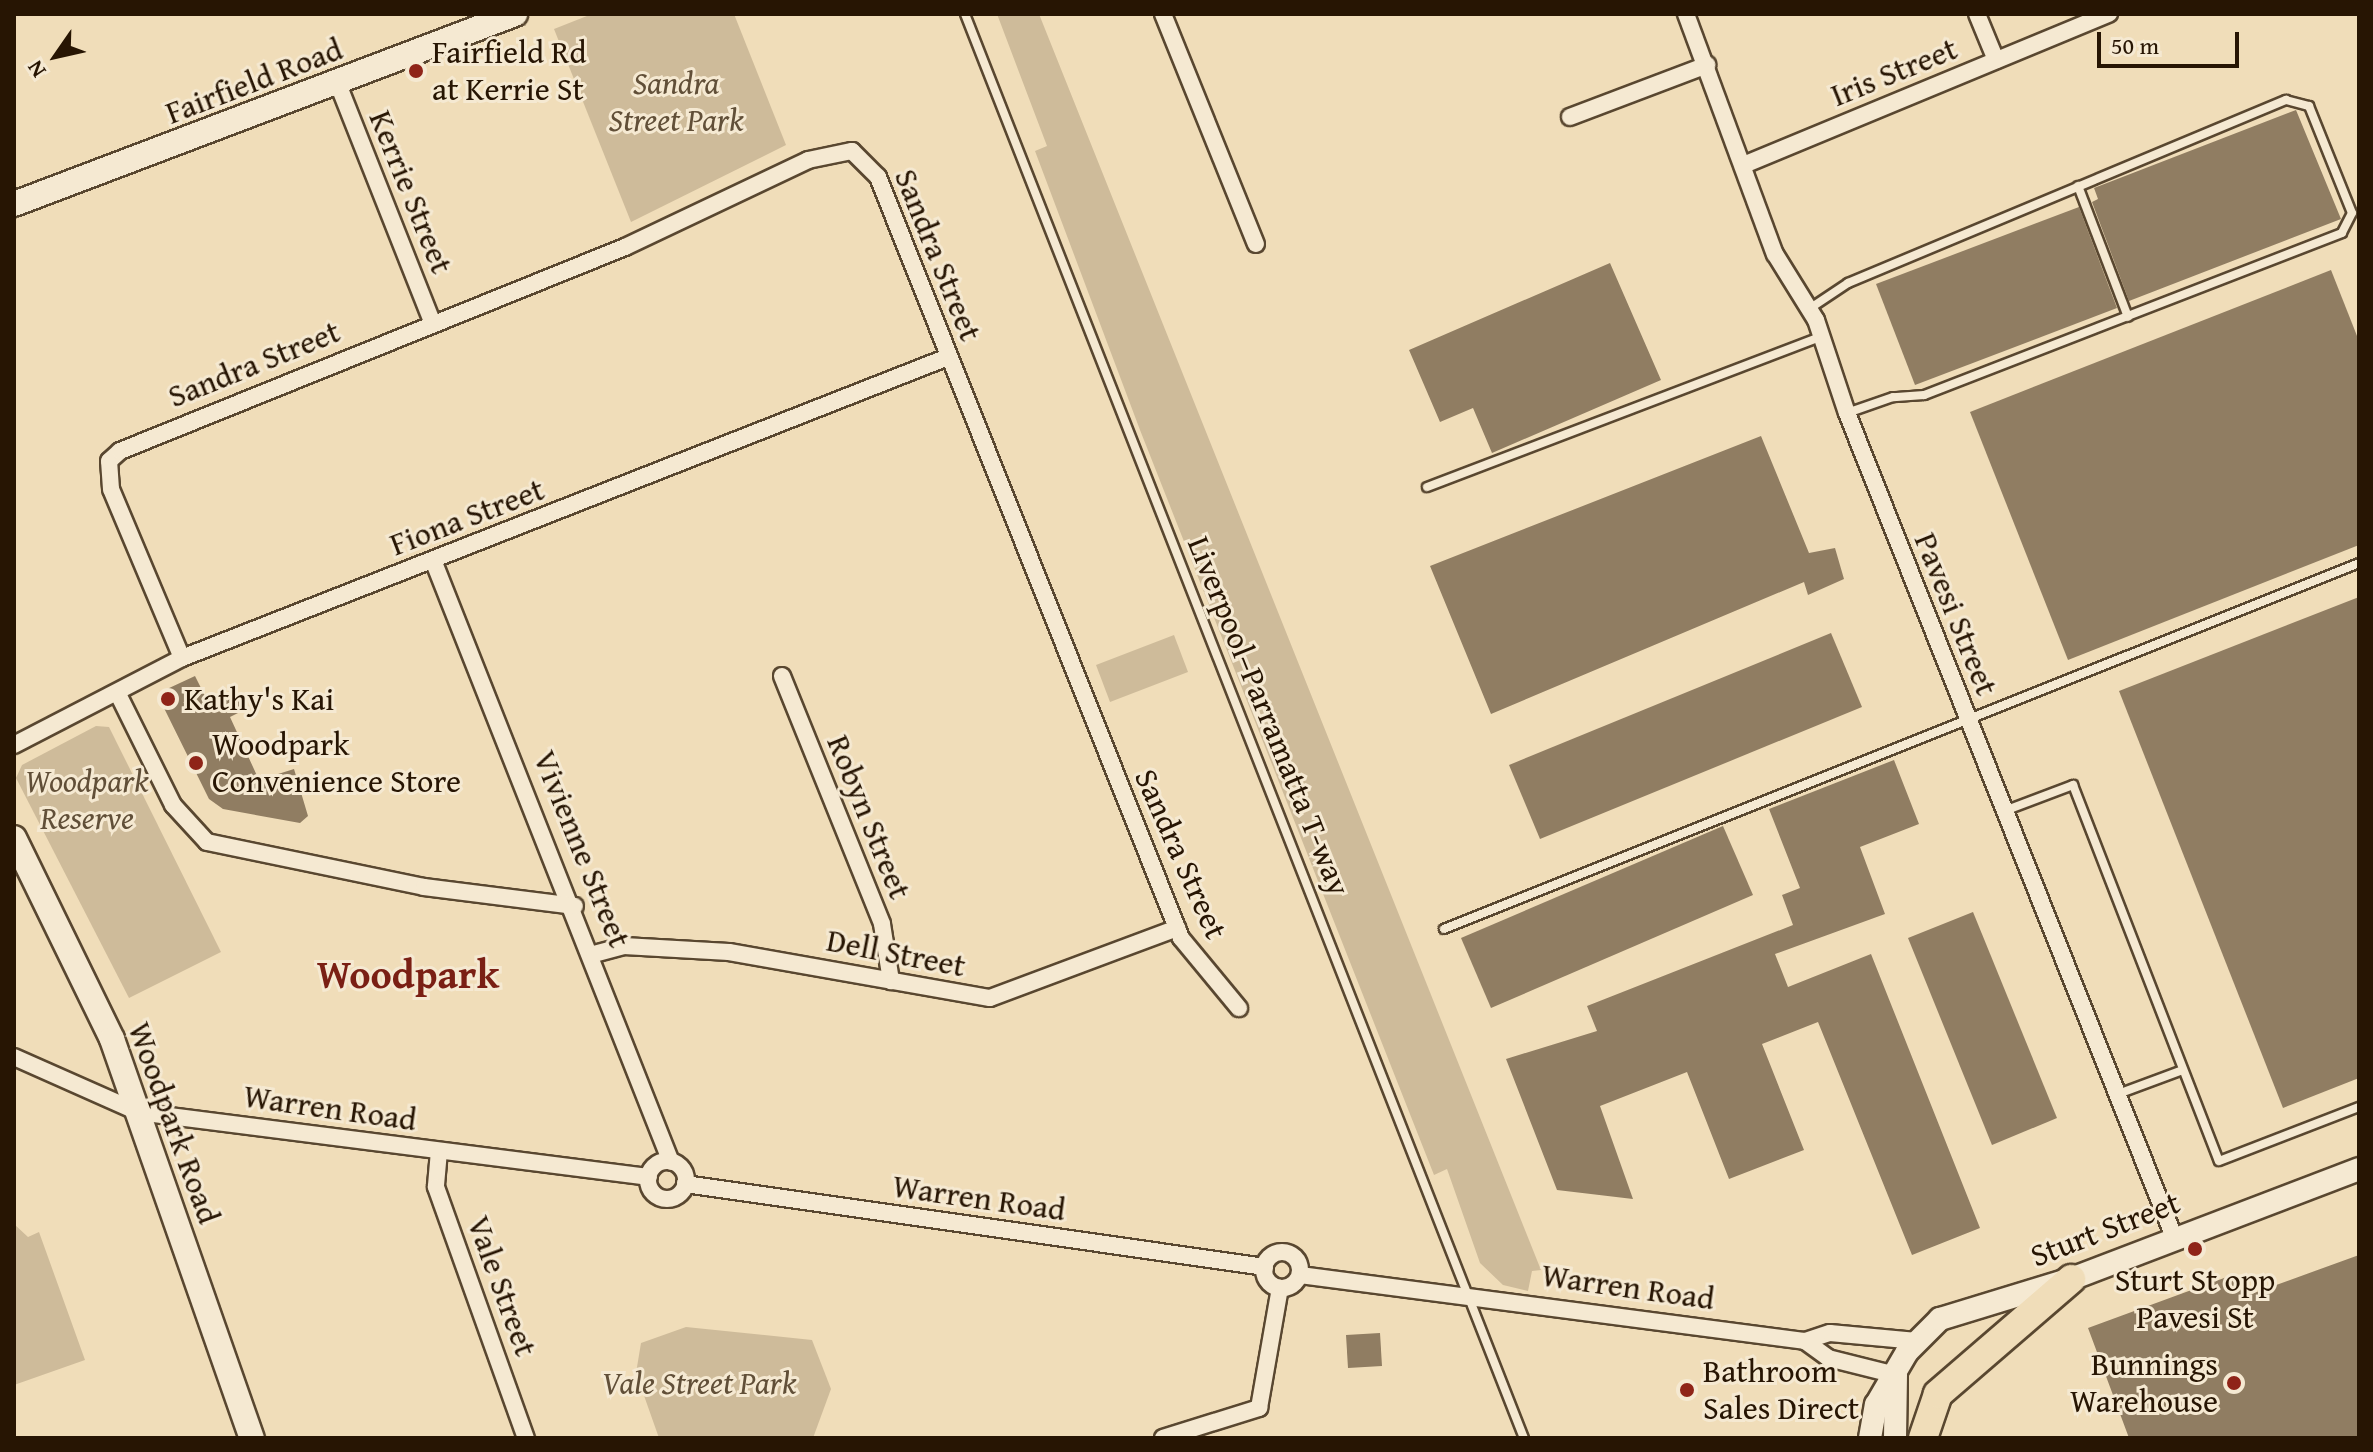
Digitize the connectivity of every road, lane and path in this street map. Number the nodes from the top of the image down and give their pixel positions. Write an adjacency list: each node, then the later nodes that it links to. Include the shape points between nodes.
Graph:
1 (515, 14): 9 (main road, Fairfield Road)
2 (965, 14): 52 (lane, Liverpool–Parramatta T-way, via 1391,1086)
3 (1163, 14): 14 (street)
4 (1686, 14): 8 (street, Pavesi Street)
5 (1977, 14): 7 (street)
6 (2109, 14): 7 (street, Iris Street)
7 (1996, 60): 11 (street, Iris Street)
8 (1707, 65): 10 (street); 11 (street, Pavesi Street)
9 (338, 84): 13 (main road, Fairfield Road); 17 (street, Kerrie Street)
10 (1570, 117)
11 (1746, 164): 15 (street, Pavesi Street, via 1775,254)
12 (2078, 186): 15 (lane, via 1848,283); 16 (lane); 16 (lane, via 2295,99 2314,115 2352,213 2342,233)
13 (14, 204)
14 (1256, 244)
15 (1809, 309): 18 (street, Pavesi Street)
16 (2128, 317): 20 (lane, via 1924,395 1893,397)
17 (432, 321): 19 (street, Sandra Street, via 625,247 808,160 852,151 878,177); 24 (street, Sandra Street, via 132,444 109,461 111,489)
18 (1822, 336): 20 (street, Pavesi Street); 21 (lane)
19 (948, 357): 22 (street, Fiona Street); 32 (street, Sandra Street)
20 (1847, 413): 27 (street, Pavesi Street)
21 (1427, 487)
22 (433, 560): 24 (street, Fiona Street); 31 (street, Vivienne Street)
23 (2359, 563): 27 (lane)
24 (182, 658): 26 (street, Fiona Street)
25 (782, 676): 35 (street, Robyn Street, via 882,924)
26 (118, 694): 28 (street, Fiona Street); 31 (street, via 173,805 207,842 424,887)
27 (1967, 718): 29 (street, Pavesi Street); 33 (lane)
28 (14, 745)
29 (2004, 811): 38 (lane, via 2073,785); 39 (street, Pavesi Street)
30 (14, 838): 41 (main road, Woodpark Road, via 112,1039)
31 (575, 906): 34 (street, Vivienne Street)
32 (1177, 928): 35 (street, Dell Street, via 1003,996); 36 (street, Sandra Street)
33 (1444, 929)
34 (594, 954): 35 (street, Dell Street, via 624,946 729,952); 43 (street, Vivienne Street)
35 (891, 981)
36 (1239, 1008)
37 (14, 1057): 41 (street, Warren Road)
38 (2183, 1070): 39 (lane); 40 (lane, via 2219,1161)
39 (2117, 1094): 47 (street, Pavesi Street)
40 (2359, 1107)
41 (138, 1112): 42 (street, Warren Road); 56 (main road, Woodpark Road)
42 (439, 1151): 45 (street, Warren Road); 57 (street, Vale Street, via 436,1187)
43 (671, 1162): 45 (street, via 657,1164); 46 (street, via 682,1169)
44 (2359, 1169): 47 (street, Sturt Street)
45 (649, 1177): 46 (street, via 651,1190 665,1198)
46 (685, 1184): 48 (street, Warren Road)
47 (2174, 1237): 50 (street, Sturt Street)
48 (1265, 1267): 49 (street, via 1270,1258 1285,1252 1298,1262); 51 (street, via 1267,1279)
49 (1300, 1275): 51 (street); 52 (street, Warren Road)
50 (2071, 1279): 54 (street, Sturt Street, via 1940,1319); 62 (highway, via 1938,1394)
51 (1280, 1288): 58 (street, via 1259,1408)
52 (1467, 1295): 53 (street, Warren Road); 59 (lane, Liverpool–Parramatta T-way)
53 (1805, 1341): 54 (street, Warren Road, via 1830,1333); 55 (street, Warren Road, via 1828,1358)
54 (1917, 1341): 55 (street, Sturt Street)
55 (1896, 1375): 60 (street, Sturt Street, via 1876,1405); 61 (street)
56 (252, 1438)
57 (526, 1438)
58 (1163, 1438)
59 (1524, 1438)
60 (1870, 1438)
61 (1895, 1438)
62 (1923, 1438)

